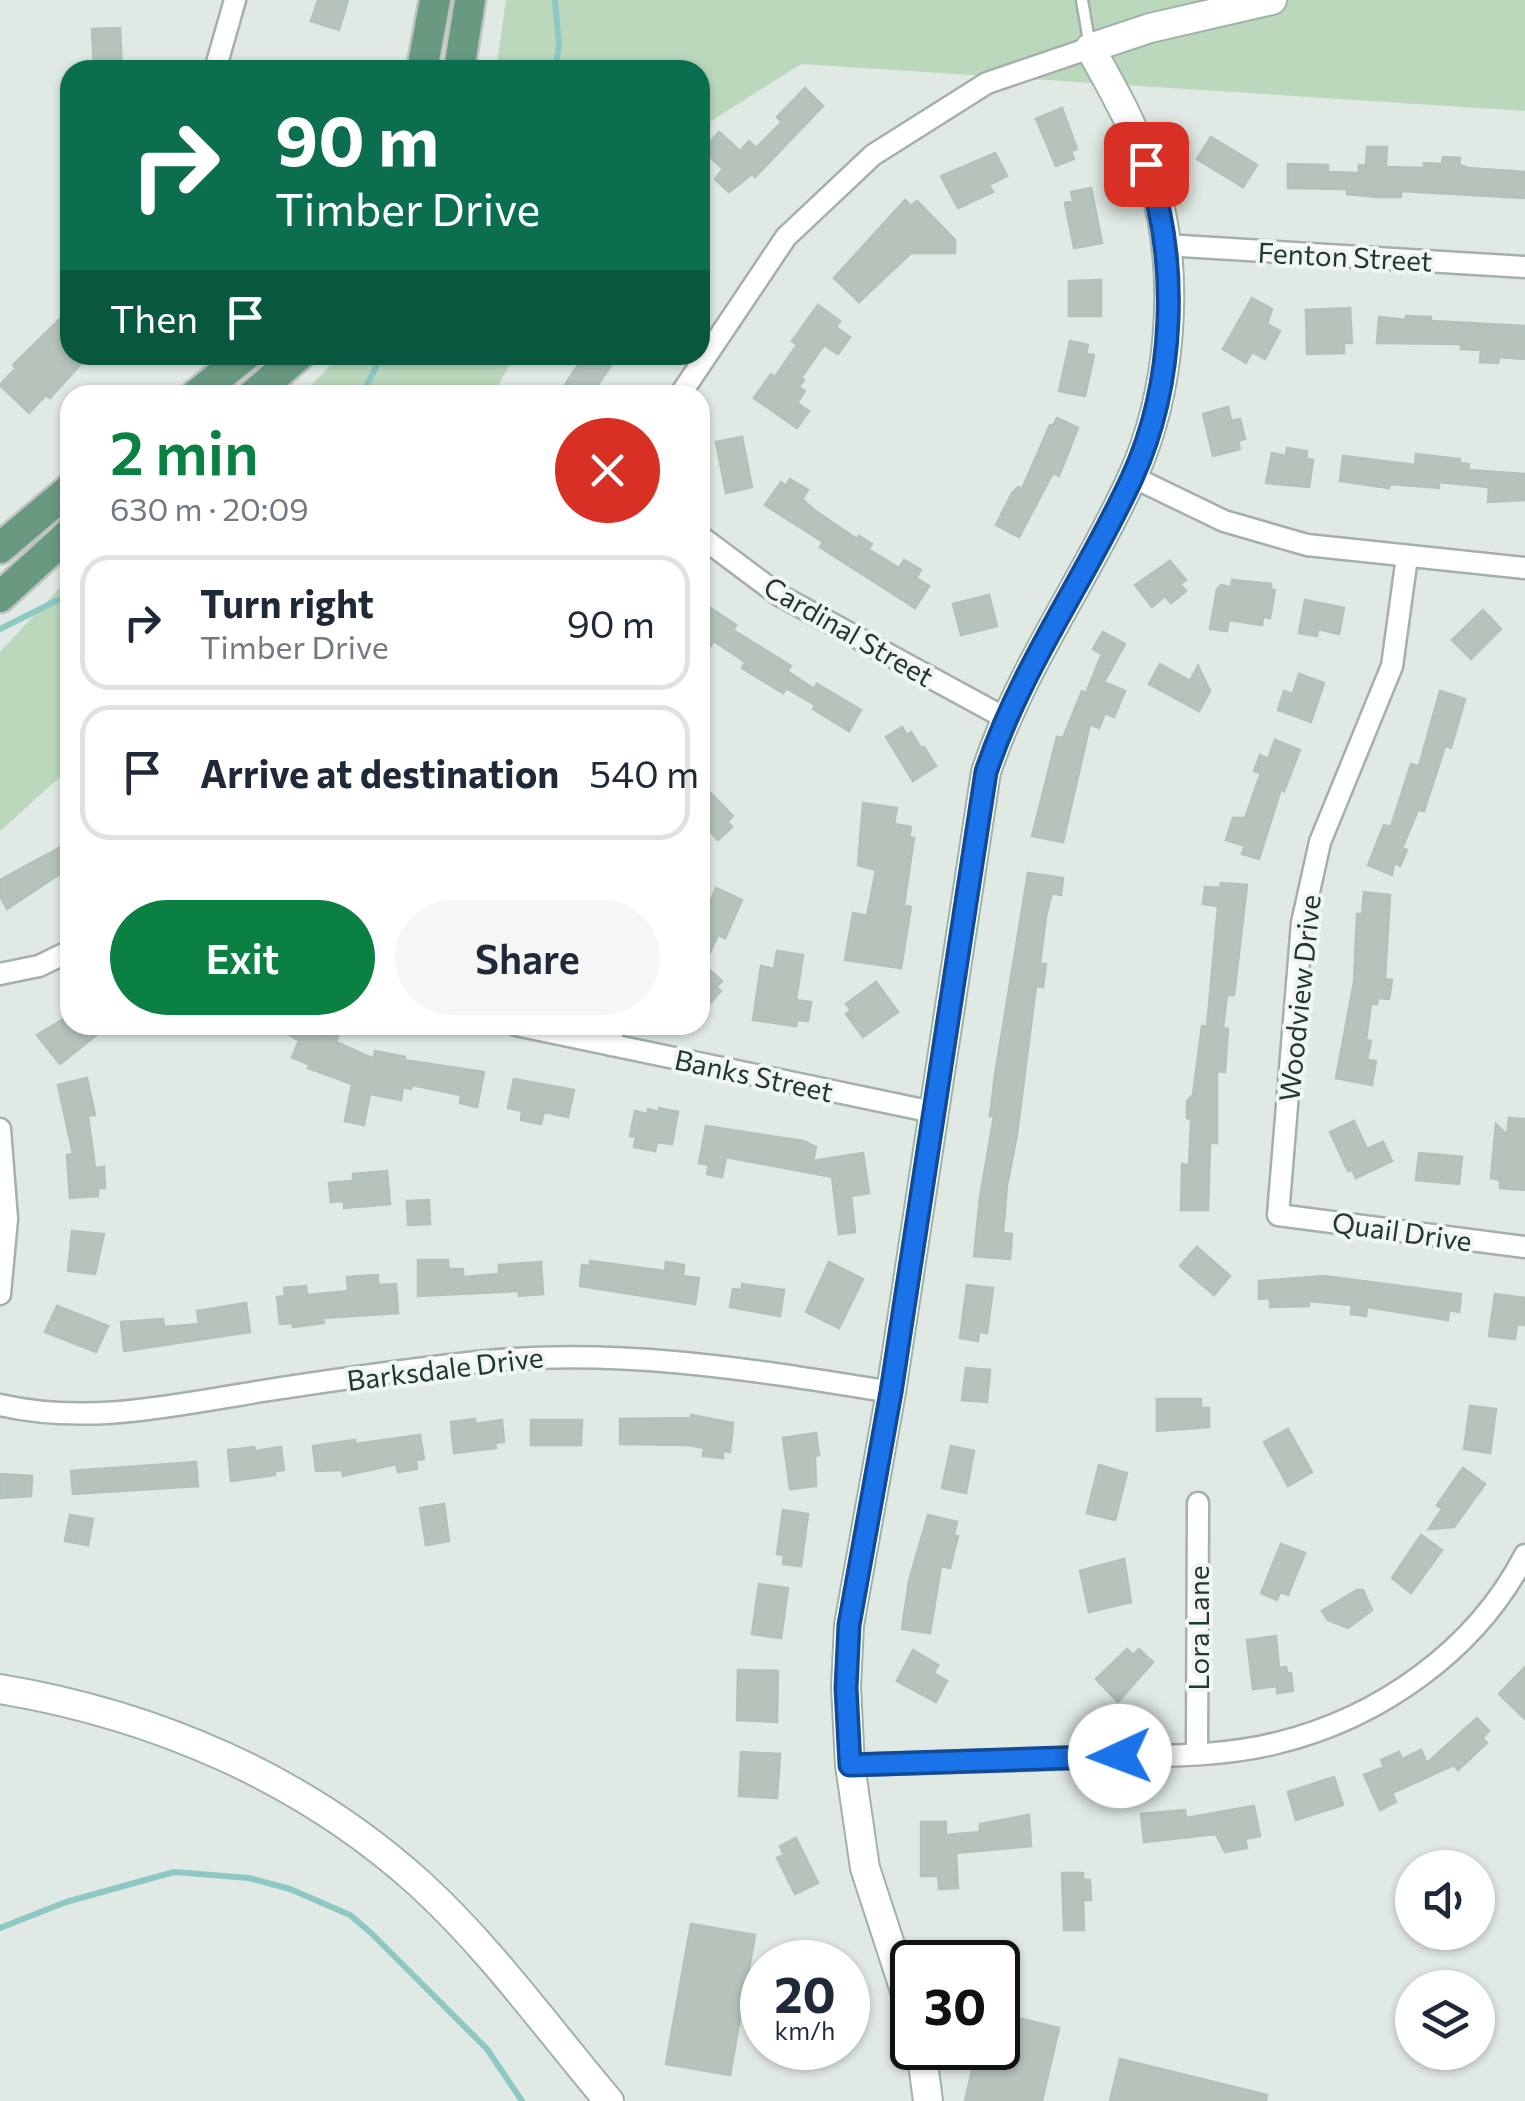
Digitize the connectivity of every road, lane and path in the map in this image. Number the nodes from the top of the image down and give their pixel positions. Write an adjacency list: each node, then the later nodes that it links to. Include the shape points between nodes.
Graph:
1 (236, 0): 7 (street)
2 (434, 0): 8 (main road)
3 (470, 0): 9 (main road)
4 (1082, 0): 6 (lane)
5 (1272, 0): 6 (street)
6 (1090, 48): 10 (street, via 1138,141); 12 (street, via 987,82 874,155 786,237)
7 (218, 60)
8 (424, 60)
9 (461, 60)
10 (1165, 245): 11 (street, Fenton Street); 17 (street, via 1164,361)
11 (1525, 267)
12 (710, 350)
13 (234, 365): 15 (main road)
14 (288, 365): 16 (main road)
15 (208, 385)
16 (264, 385)
17 (1133, 478): 22 (street, via 1224,522 1307,545); 25 (street)
18 (60, 497): 21 (main road)
19 (60, 542): 24 (main road)
20 (710, 543): 25 (street, Cardinal Street, via 779,595)
21 (0, 548)
22 (1407, 557): 23 (street); 31 (street, Woodview Drive, via 1392,666 1320,842 1302,923)
23 (1525, 568)
24 (0, 598)
25 (1004, 718): 29 (street, via 973,844)
26 (60, 956): 27 (street)
27 (0, 974)
28 (612, 1035): 29 (street, Banks Street)
29 (933, 1112): 34 (street)
30 (0, 1128): 33 (street, via 8,1218)
31 (1278, 1215): 32 (street, Quail Drive)
32 (1525, 1247)
33 (0, 1294)
34 (891, 1392): 35 (street, Barksdale Drive, via 640,1356 562,1354 142,1411 84,1415); 40 (street, via 849,1625)
35 (0, 1405)
36 (1198, 1502): 39 (street, Lora Lane)
37 (1525, 1555): 39 (street, via 1478,1625 1388,1698 1328,1728 1274,1744)
38 (0, 1689): 43 (street, via 90,1707 186,1739 334,1817 450,1914)
39 (1198, 1754): 40 (street)
40 (850, 1765): 41 (street, via 865,1868)
41 (890, 1945)
42 (924, 2070): 44 (street)
43 (609, 2101)
44 (928, 2101)

